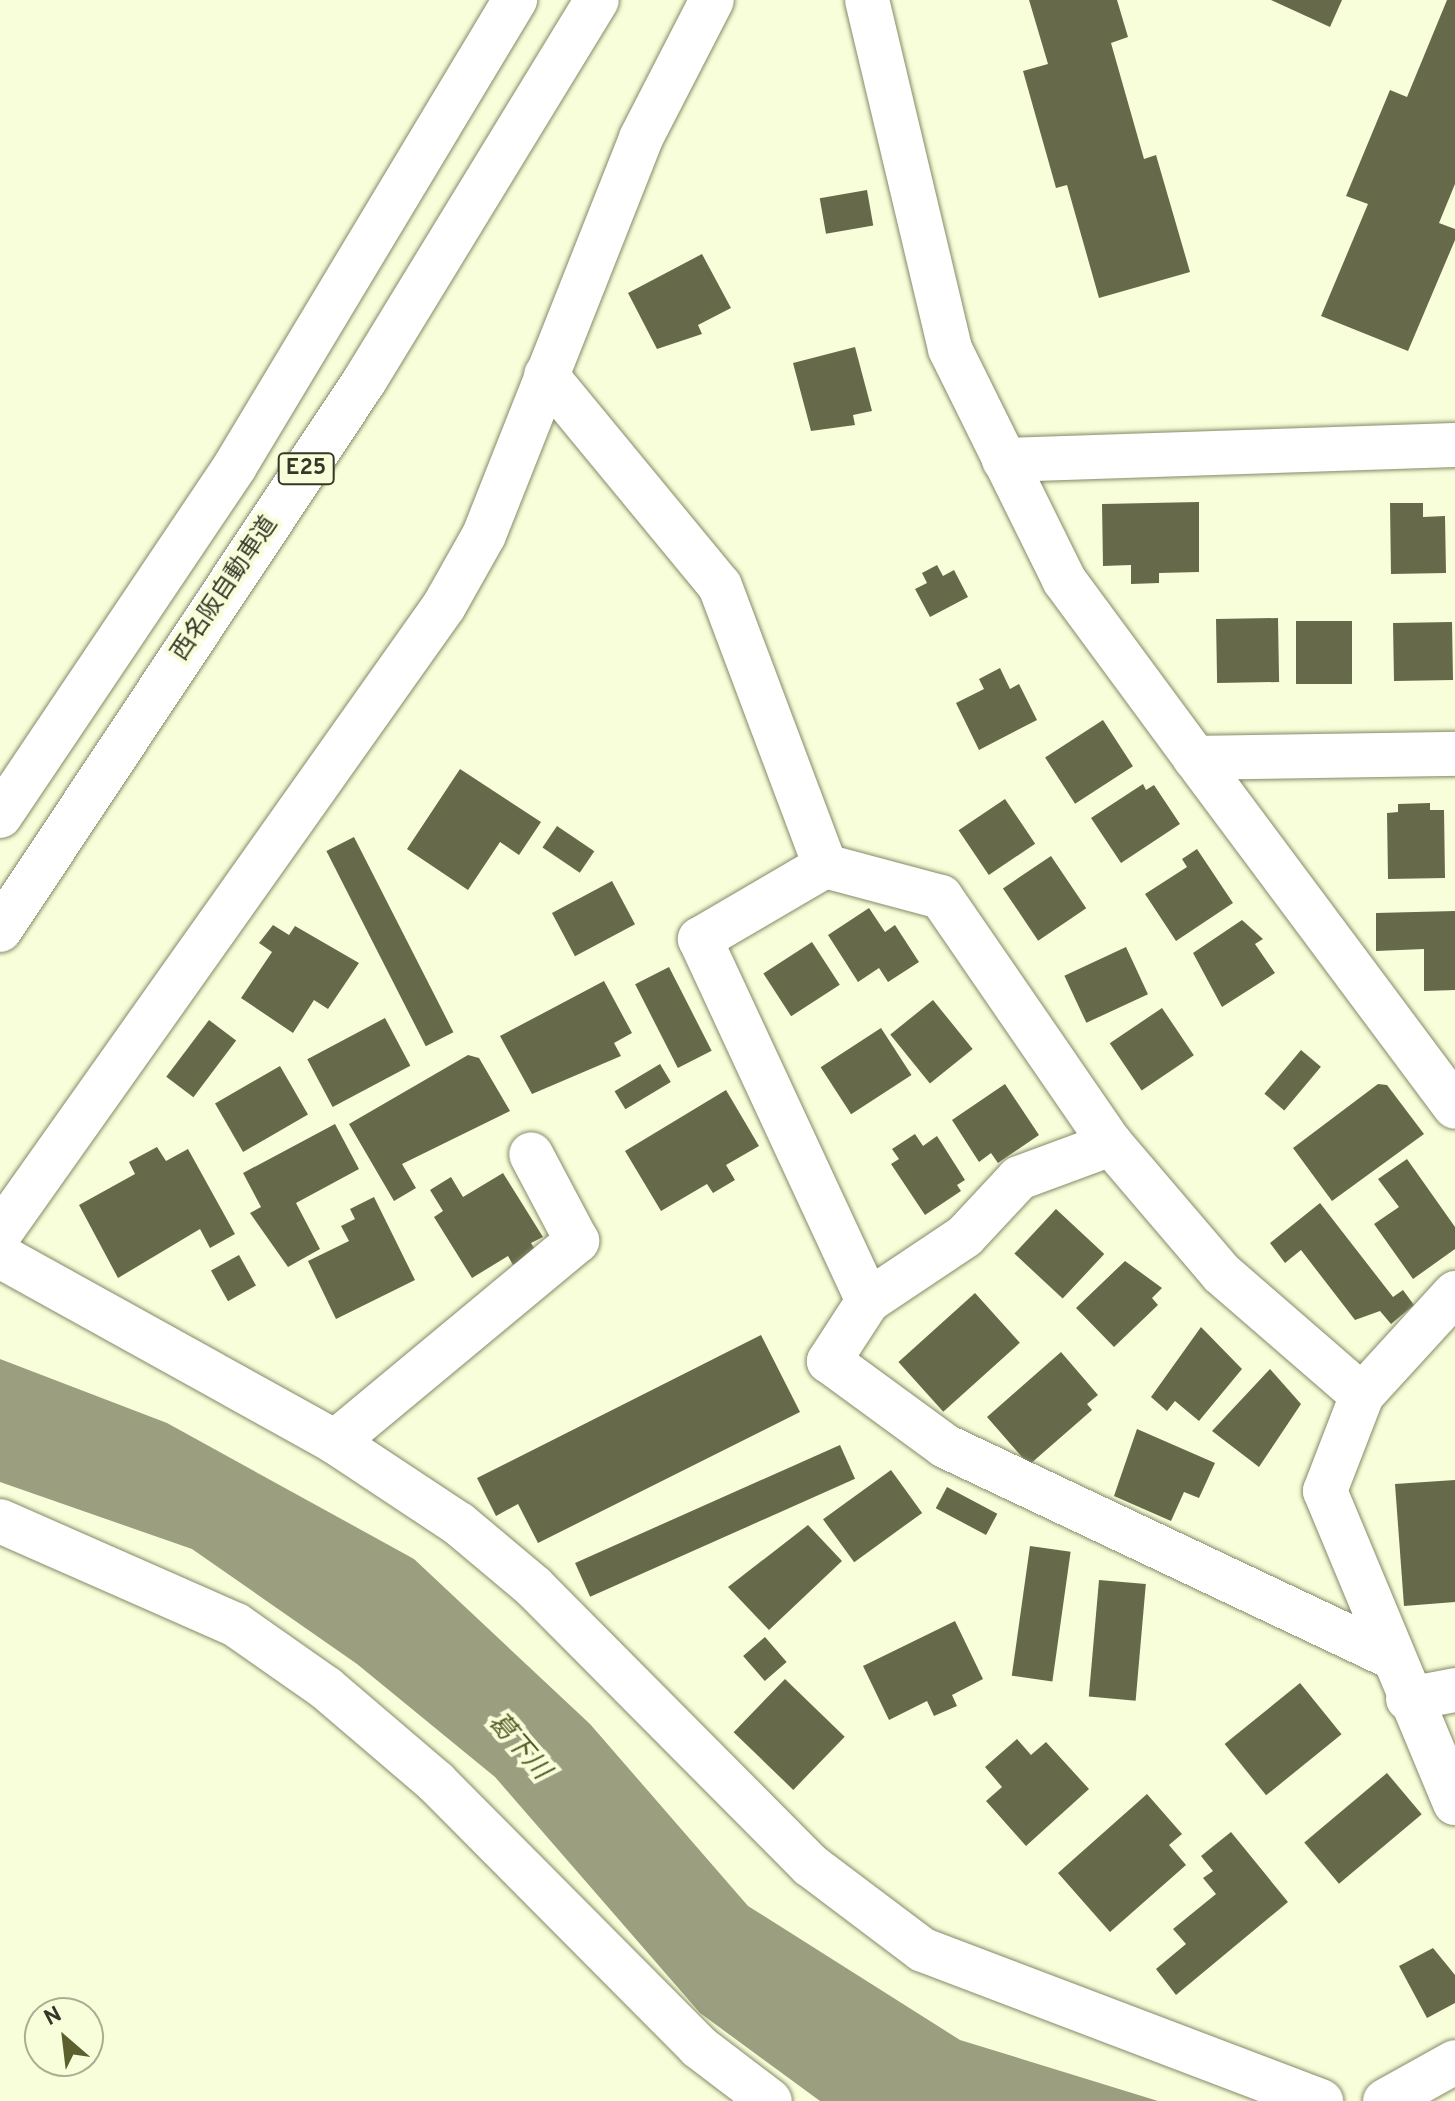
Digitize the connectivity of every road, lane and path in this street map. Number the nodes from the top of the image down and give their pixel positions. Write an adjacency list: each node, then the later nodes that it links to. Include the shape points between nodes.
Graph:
1 (515, 0): 10 (main road, E25, via 235,466)
2 (597, 0): 12 (main road, 西名阪自動車道 / E25, via 365,380)
3 (712, 0): 5 (main road, via 641,138)
4 (867, 0): 7 (main road, via 950,349)
5 (546, 375): 11 (main road, via 720,586); 16 (main road, via 484,535 444,606)
6 (1455, 445): 7 (main road)
7 (1004, 460): 9 (main road, via 1064,580)
8 (1455, 754): 9 (main road)
9 (1195, 758): 13 (main road)
10 (0, 816)
11 (825, 866): 14 (main road, via 941,897); 19 (main road, via 700,939)
12 (0, 930)
13 (1455, 1107)
14 (1111, 1144): 19 (main road, via 1019,1178 965,1236); 20 (main road, via 1221,1273)
15 (531, 1154): 21 (main road, via 577,1241)
16 (0, 1233)
17 (0, 1256): 21 (main road)
18 (1455, 1293): 20 (main road)
19 (868, 1301): 23 (main road, via 829,1361 945,1446)
20 (1362, 1395): 23 (main road, via 1325,1491)
21 (335, 1442): 29 (main road, via 459,1524 534,1587 810,1865 888,1927 982,1977)
22 (0, 1521): 28 (main road, via 236,1625 326,1688 436,1782 699,2047)
23 (1391, 1657): 25 (main road)
24 (1455, 1690): 25 (main road)
25 (1408, 1699): 26 (main road)
26 (1455, 1803)
27 (1455, 2062): 30 (main road)
28 (770, 2101)
29 (1321, 2101)
30 (1385, 2101)

